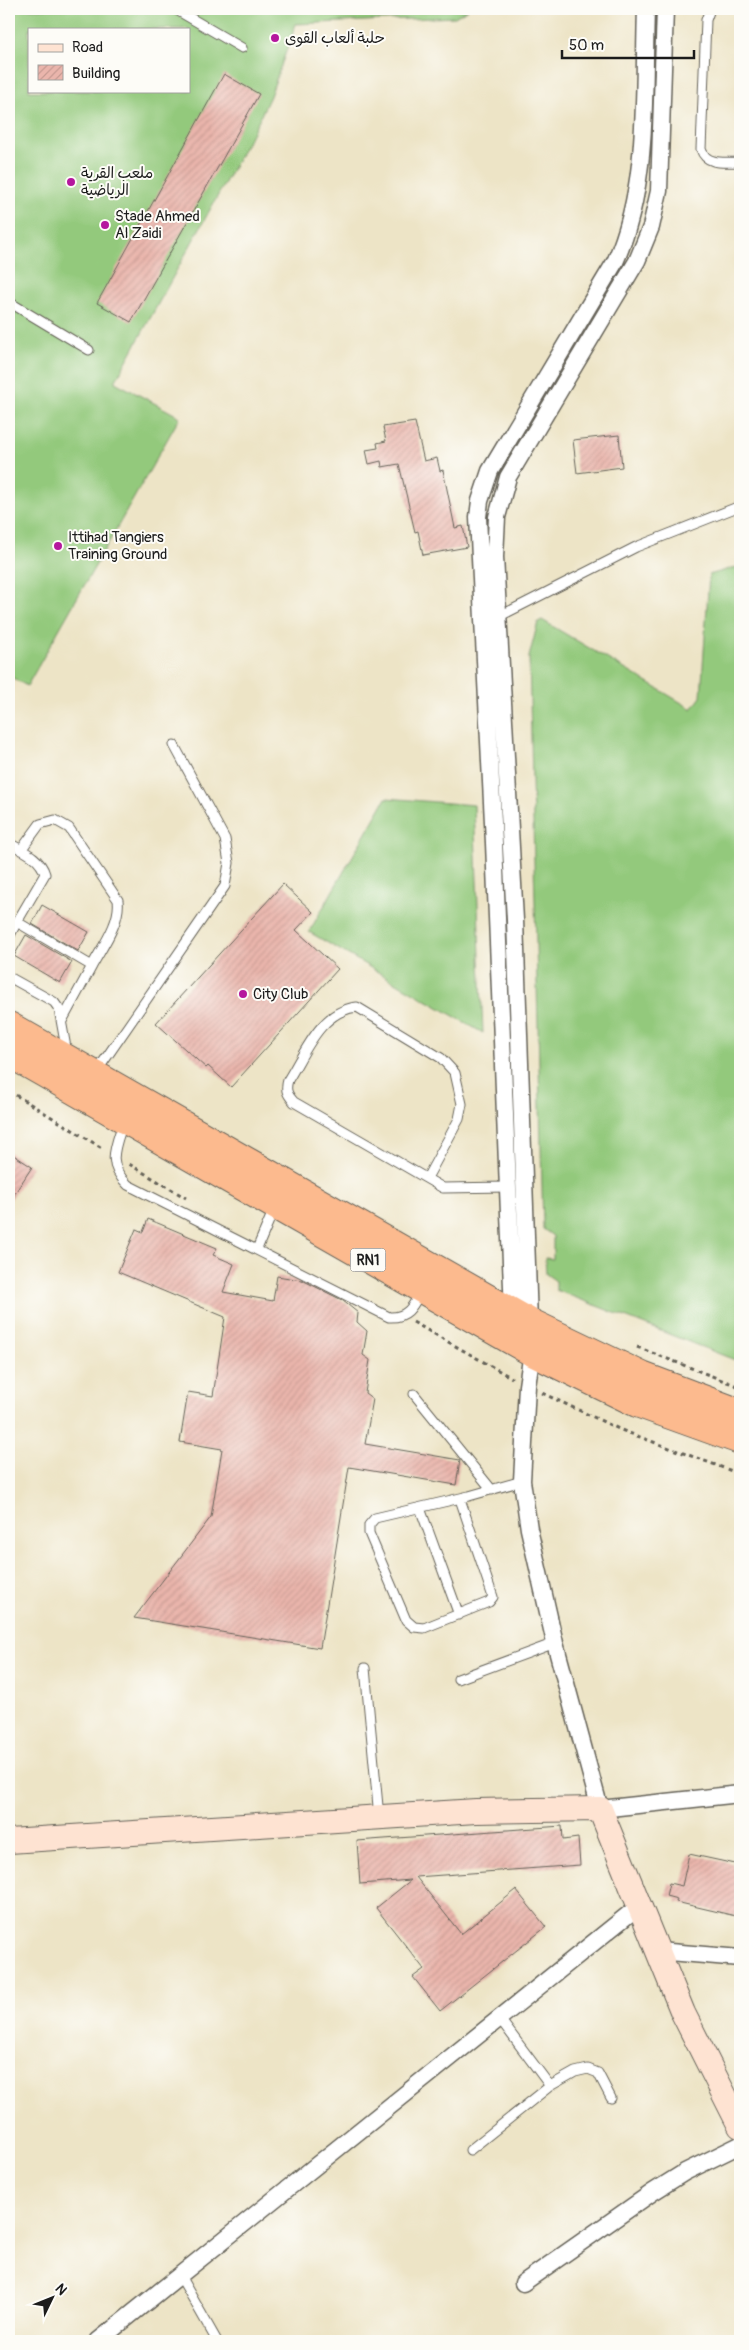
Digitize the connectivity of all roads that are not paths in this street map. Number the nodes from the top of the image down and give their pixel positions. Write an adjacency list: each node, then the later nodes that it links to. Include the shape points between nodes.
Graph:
1 (175, 9): 5 (lane)
2 (646, 9): 25 (street, via 640,167 629,225 615,262 490,471 478,517)
3 (665, 9): 10 (street, via 658,191 651,227 637,261 508,477 495,538)
4 (710, 9): 6 (lane, via 706,20 701,149 713,162)
5 (242, 48)
6 (740, 162)
7 (9, 302): 8 (lane)
8 (89, 350)
9 (740, 506): 10 (lane, via 636,547)
10 (500, 616): 29 (street, via 515,920)
11 (174, 745): 22 (lane, via 225,839 229,863 225,886)
12 (9, 843): 13 (lane)
13 (21, 850): 14 (lane, via 37,860 45,874); 16 (lane, via 40,824 54,820 62,824 69,828 118,900 115,921)
14 (17, 922): 15 (lane); 16 (lane)
15 (9, 937)
16 (92, 966): 18 (lane)
17 (9, 977): 18 (lane, via 54,1002)
18 (62, 1021): 21 (lane)
19 (9, 1026): 21 (highway, RN1)
20 (9, 1053): 23 (highway, RN1)
21 (68, 1061): 22 (highway, RN1)
22 (94, 1076): 29 (highway, RN1)
23 (124, 1120): 26 (highway, RN1); 27 (lane, via 113,1154 120,1178 128,1185)
24 (427, 1178): 24 (lane, via 294,1102 288,1095 288,1080 332,1015 357,1007 441,1058 455,1074 462,1104 459,1119); 25 (lane, via 443,1188)
25 (508, 1187): 29 (street)
26 (276, 1206): 27 (lane); 28 (highway, RN1)
27 (257, 1249): 28 (lane, via 389,1317 408,1312)
28 (422, 1291): 30 (highway, RN1)
29 (521, 1317): 32 (highway, RN1, via 642,1376)
30 (532, 1352): 33 (highway, RN1, via 637,1403); 34 (street)
31 (414, 1394): 35 (lane)
32 (740, 1413)
33 (740, 1440)
34 (522, 1481): 35 (lane); 39 (street, via 529,1529)
35 (492, 1490): 36 (lane)
36 (460, 1499): 37 (lane); 38 (lane, via 493,1597 489,1602)
37 (420, 1508): 38 (lane); 38 (lane, via 375,1518 370,1525 370,1533 406,1620 414,1627 424,1628)
38 (458, 1615)
39 (555, 1643): 41 (lane); 43 (street)
40 (365, 1668): 44 (lane)
41 (458, 1679)
42 (740, 1794): 43 (street)
43 (600, 1808): 44 (street); 46 (street)
44 (379, 1817): 45 (street)
45 (9, 1841)
46 (640, 1906): 47 (street); 49 (street)
47 (658, 1951): 48 (street); 52 (street, via 683,2013)
48 (740, 1958)
49 (500, 2018): 50 (lane); 55 (street)
50 (550, 2086): 51 (lane, via 588,2068 598,2073); 54 (lane)
51 (611, 2098)
52 (740, 2126)
53 (740, 2145): 56 (street, via 653,2192)
54 (470, 2150)
55 (180, 2276): 57 (street); 58 (lane)
56 (522, 2282)
57 (98, 2341)
58 (217, 2341)

